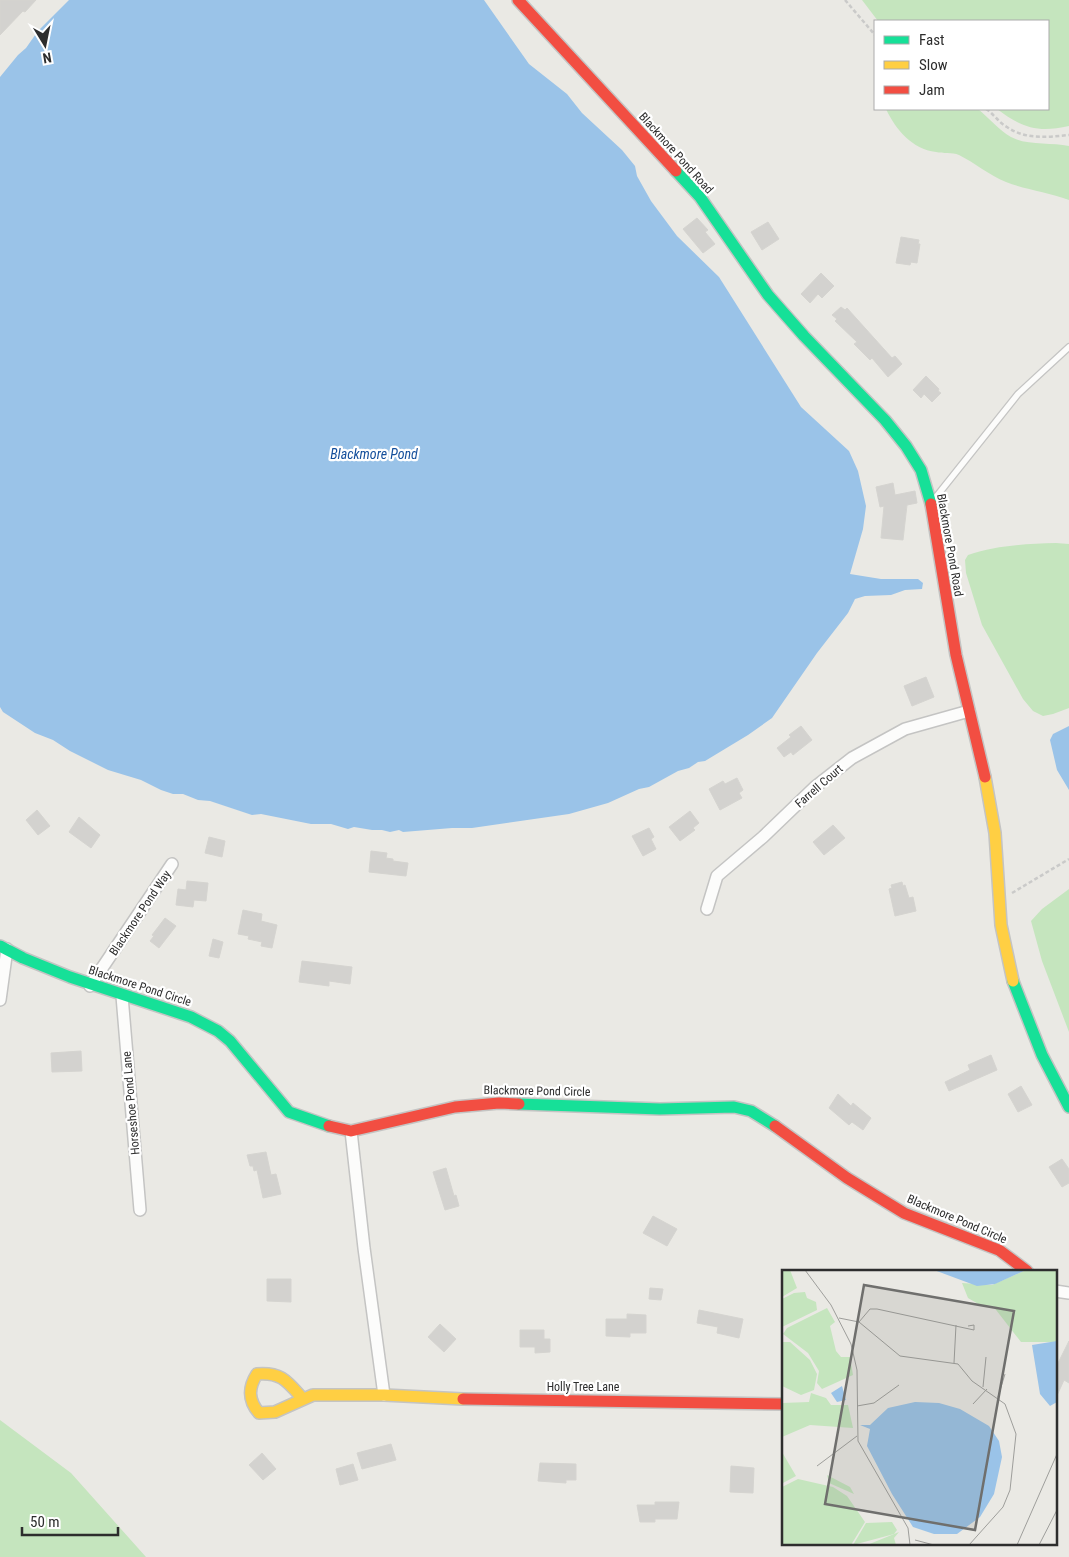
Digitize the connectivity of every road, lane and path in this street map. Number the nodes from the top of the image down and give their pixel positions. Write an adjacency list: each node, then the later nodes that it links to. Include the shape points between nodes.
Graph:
1 (518, 0): 7 (street, Blackmore Pond Road, via 700,197 768,295 886,420 921,470)
2 (845, 0): 3 (path)
3 (874, 33)
4 (987, 110): 5 (path, via 1005,127 1023,136)
5 (1069, 135)
6 (1069, 347): 7 (lane, via 1018,394)
7 (931, 504): 8 (street, Blackmore Pond Road, via 956,655)
8 (969, 711): 11 (street, Blackmore Pond Road, via 995,833); 12 (street, Farrell Court, via 905,729 852,758 716,876)
9 (1069, 859): 11 (path)
10 (172, 864): 14 (street, Blackmore Pond Way)
11 (1000, 900): 17 (street, Blackmore Pond Road, via 1001,925 1016,990 1042,1055)
12 (707, 909)
13 (4, 947): 14 (street, Blackmore Pond Circle); 16 (street)
14 (90, 986): 15 (street, Blackmore Pond Circle)
15 (122, 996): 18 (street, Blackmore Pond Circle, via 206,1023 230,1041 289,1112); 19 (street, Horseshoe Pond Lane)
16 (0, 1000)
17 (1069, 1107)
18 (351, 1131): 20 (street, Blackmore Pond Circle, via 455,1107 499,1102 660,1109 734,1107 751,1111 767,1120 847,1178 904,1212 999,1250); 23 (street)
19 (140, 1210)
20 (1026, 1270)
21 (1056, 1293): 22 (street)
22 (1069, 1293)
23 (384, 1395): 24 (street, Holly Tree Lane); 25 (street, Holly Tree Lane, via 475,1400)
24 (302, 1398): 24 (street, Holly Tree Lane, via 278,1374 257,1374 250,1382 252,1406 259,1414 282,1412)
25 (782, 1404)

